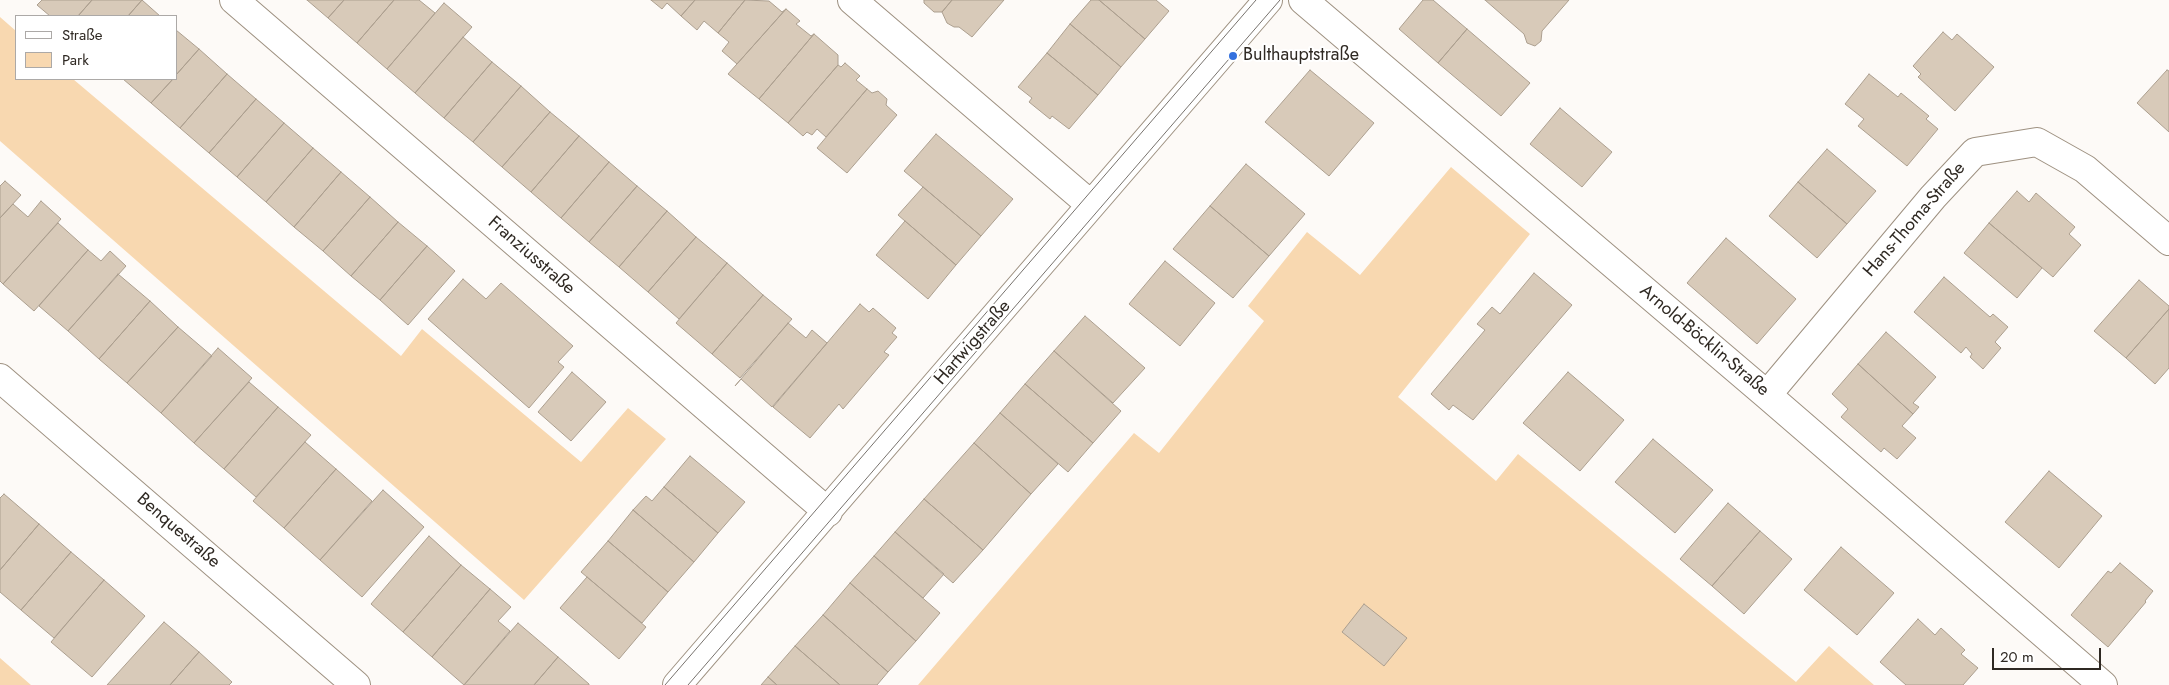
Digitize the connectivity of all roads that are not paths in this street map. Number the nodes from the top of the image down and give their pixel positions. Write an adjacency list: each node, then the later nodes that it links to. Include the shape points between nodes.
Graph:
1 (234, 0): 9 (street, Franziusstraße)
2 (852, 0): 5 (street)
3 (1268, 0): 5 (street, Hartwigstraße)
4 (1303, 0): 8 (street, Arnold-Böcklin-Straße)
5 (1091, 205): 9 (street, Hartwigstraße)
6 (2169, 241): 8 (street, Hans-Thoma-Straße, via 2086,170 2037,142 1975,152 1933,196)
7 (0, 378): 10 (street, Benquestraße)
8 (1767, 395): 12 (street, Arnold-Böcklin-Straße)
9 (828, 512): 11 (street, Hartwigstraße)
10 (356, 685)
11 (678, 685)
12 (2103, 685)

